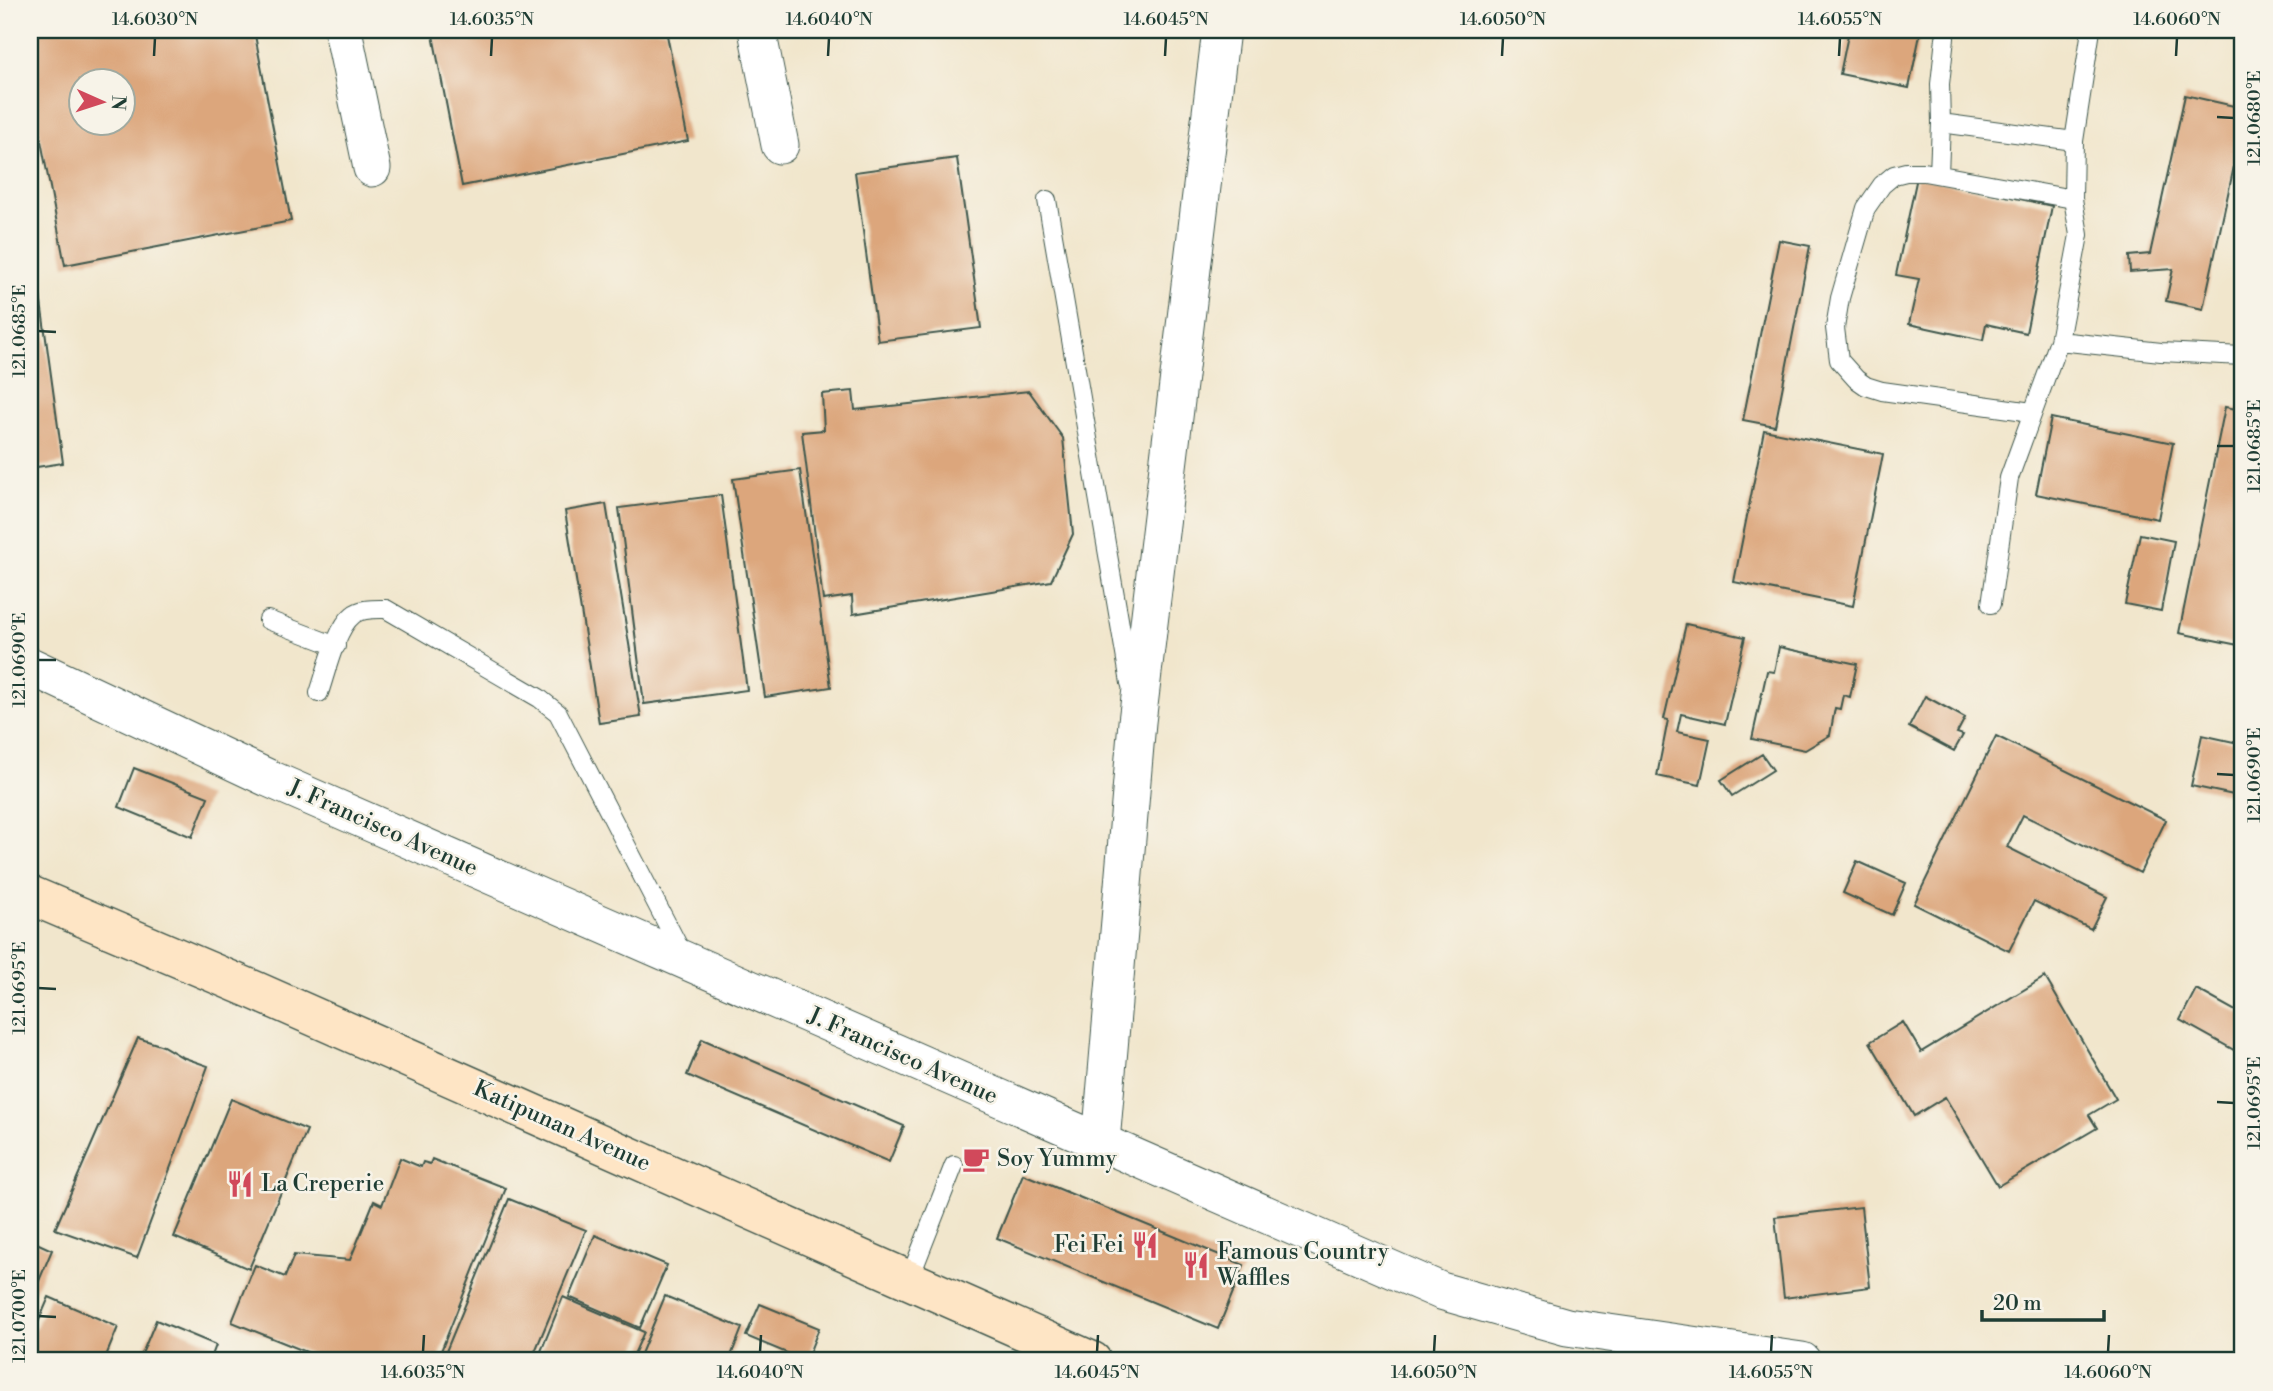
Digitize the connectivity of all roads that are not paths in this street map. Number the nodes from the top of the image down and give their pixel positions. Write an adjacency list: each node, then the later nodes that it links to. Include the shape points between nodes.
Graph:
1 (344, 30): 9 (street)
2 (757, 30): 8 (street)
3 (1220, 30): 21 (street)
4 (2091, 30): 7 (lane)
5 (1945, 38): 6 (lane)
6 (1941, 123): 7 (lane); 10 (lane)
7 (2074, 141): 11 (lane)
8 (780, 145)
9 (372, 168)
10 (1939, 174): 11 (lane); 15 (lane, via 1894,175 1866,208 1840,298 1835,328 1839,360 1856,379 1882,391)
11 (2073, 199): 13 (lane, via 2079,235)
12 (1047, 200): 21 (lane)
13 (2059, 341): 14 (lane); 15 (lane)
14 (2243, 356)
15 (2032, 412): 16 (lane, via 2009,478)
16 (1990, 604)
17 (268, 620): 18 (lane)
18 (336, 646): 20 (lane); 23 (lane, via 353,614 386,610 558,713)
19 (30, 666): 23 (street, J. Francisco Avenue, via 268,778)
20 (319, 693)
21 (1137, 722): 24 (street)
22 (30, 895): 26 (street, Katipunan Avenue)
23 (687, 961): 24 (street, J. Francisco Avenue)
24 (1101, 1142): 28 (street, J. Francisco Avenue, via 1441,1291 1567,1327)
25 (954, 1165): 26 (lane)
26 (909, 1280): 27 (street, Katipunan Avenue)
27 (1093, 1361)
28 (1802, 1361)

